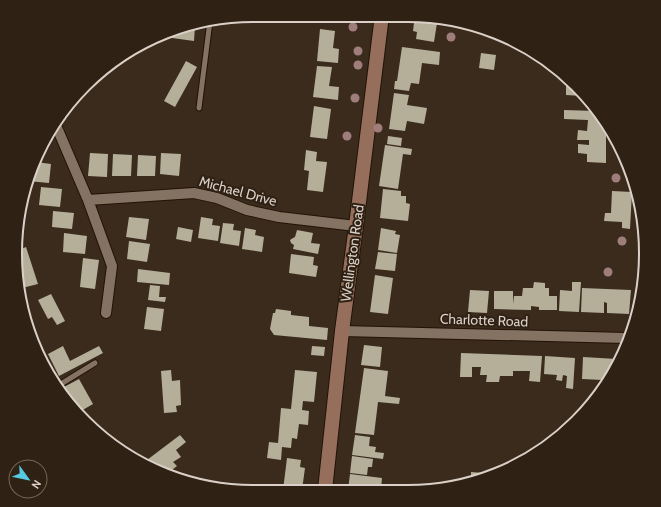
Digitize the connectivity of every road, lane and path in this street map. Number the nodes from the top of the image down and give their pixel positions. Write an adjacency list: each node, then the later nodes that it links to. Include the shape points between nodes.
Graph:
1 (381, 22): 6 (street, Wellington Road)
2 (209, 26): 3 (lane)
3 (199, 108)
4 (58, 130): 5 (street)
5 (88, 200): 6 (street, Michael Drive, via 194,193 217,198 247,210); 7 (street, via 112,266)
6 (356, 226): 8 (street, Wellington Road)
7 (106, 313)
8 (342, 331): 9 (street, Charlotte Road); 12 (street, Wellington Road)
9 (623, 338)
10 (95, 363): 11 (lane)
11 (62, 383)
12 (326, 485)

